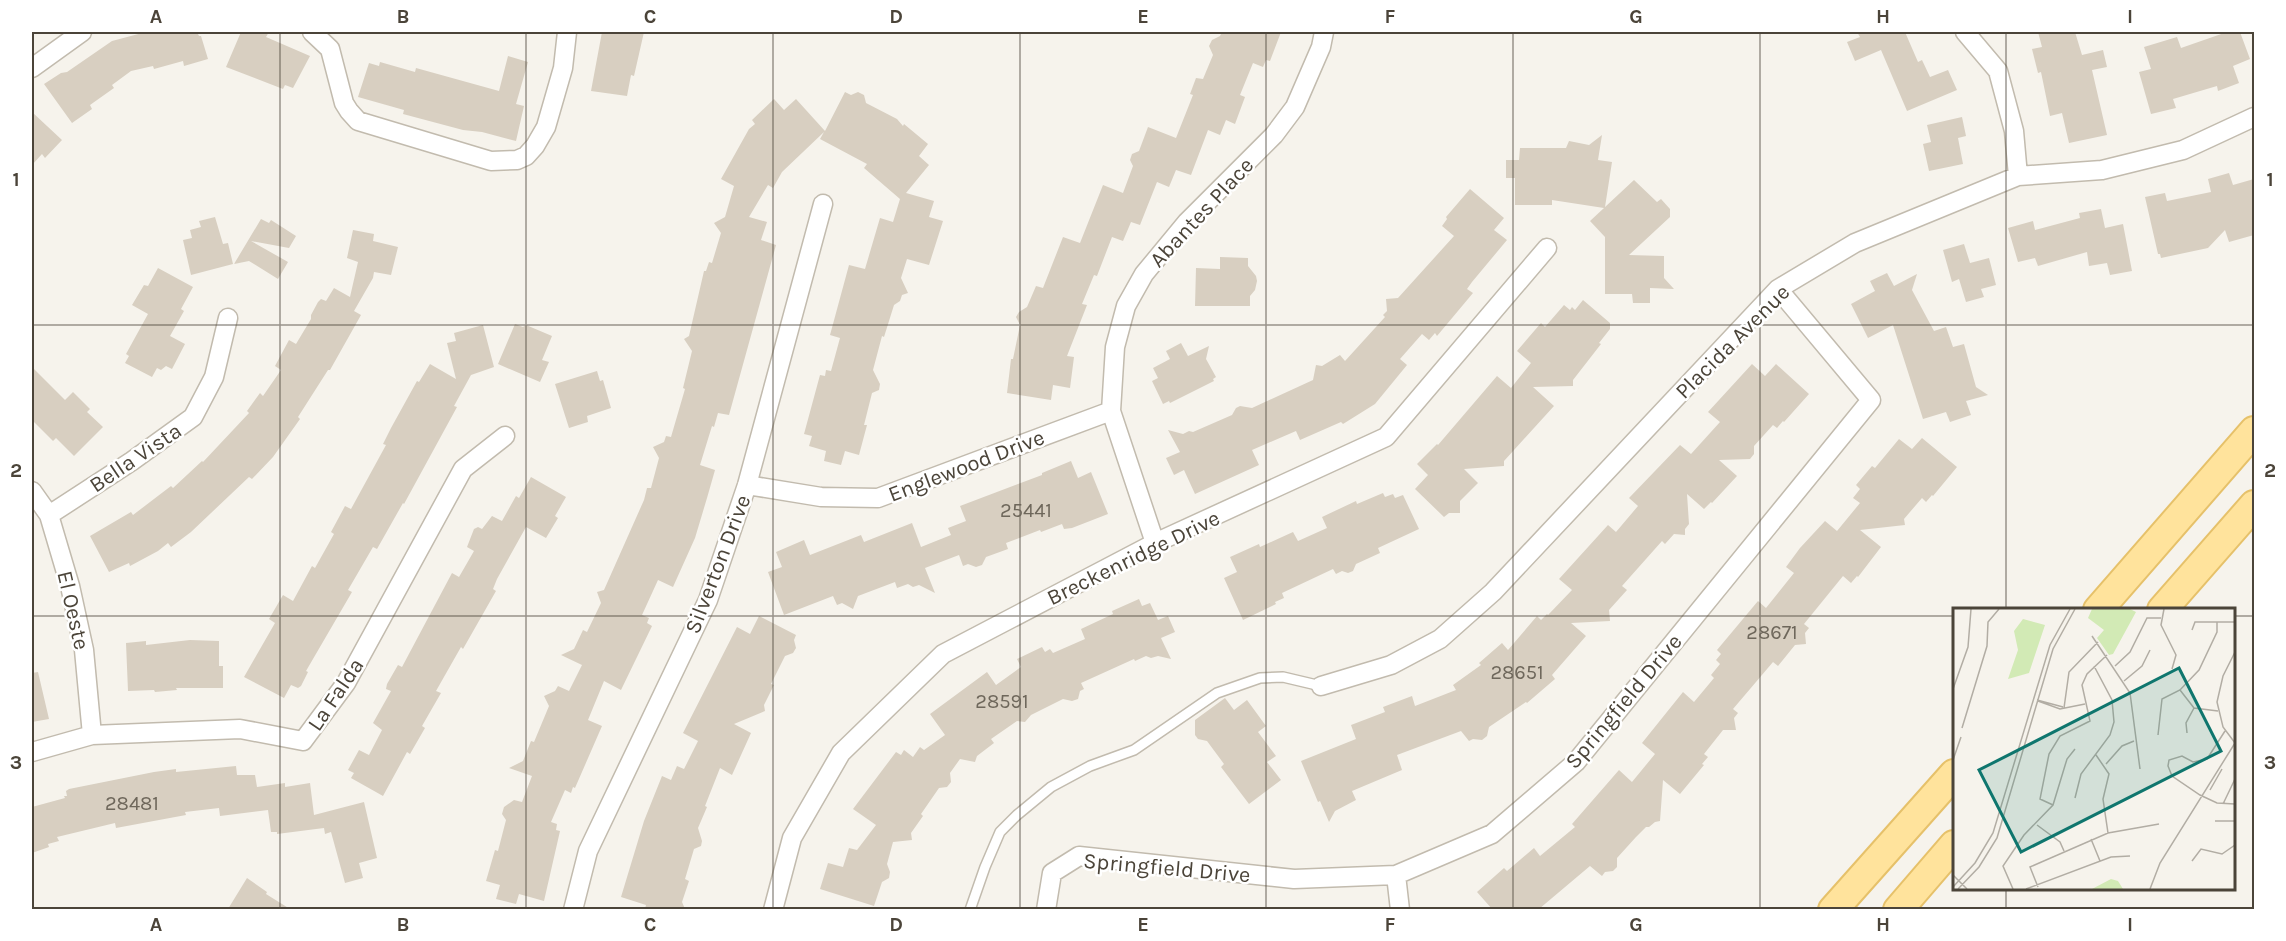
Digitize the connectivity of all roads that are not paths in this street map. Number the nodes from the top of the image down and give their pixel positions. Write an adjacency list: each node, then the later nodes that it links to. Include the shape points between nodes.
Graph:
1 (82, 32): 6 (street)
2 (312, 32): 3 (street, via 330,49 344,103 358,121 491,161 526,156 541,136 564,68)
3 (567, 32)
4 (1324, 32): 13 (street, Abantes Place, via 1295,107 1274,135 1187,222 1144,274 1126,306 1115,347)
5 (1965, 32): 8 (street, via 1998,71 2014,130)
6 (32, 68)
7 (2254, 117): 8 (street, Placida Avenue, via 2183,150 2160,156 2102,170)
8 (2018, 176): 11 (street, Placida Avenue, via 1855,243)
9 (823, 204): 16 (street, Silverton Drive)
10 (1547, 248): 20 (street, Breckenridge Drive, via 1386,437)
11 (1778, 289): 23 (street, Placida Avenue, via 1493,592 1440,639 1391,665); 28 (street, Springfield Drive, via 1871,400 1576,762 1492,834)
12 (228, 318): 19 (street, Bella Vista, via 214,377 193,417)
13 (1111, 411): 16 (street, Englewood Drive, via 878,498 821,497); 20 (street, Abantes Place)
14 (2254, 431): 21 (main road)
15 (505, 436): 24 (street, La Falda, via 463,469 346,683 303,741 240,729)
16 (747, 485): 29 (street, Silverton Drive, via 708,600 588,851)
17 (32, 491): 19 (street, El Oeste)
18 (2254, 505): 22 (main road)
19 (49, 515): 24 (street, El Oeste, via 84,650)
20 (1155, 543): 30 (street, Breckenridge Drive, via 943,654 841,753 792,838)
21 (2099, 608)
22 (2163, 608)
23 (1321, 686): 31 (lane, via 1283,677 1260,678 1217,693 1134,750 1090,766 1051,787 1000,832)
24 (92, 735): 25 (street, La Falda)
25 (32, 752)
26 (1953, 775): 34 (main road)
27 (1953, 846): 35 (main road)
28 (1396, 874): 32 (street, Springfield Drive, via 1294,879 1079,856 1052,873); 33 (street)
29 (573, 909)
30 (773, 909)
31 (970, 909)
32 (1046, 909)
33 (1400, 909)
34 (1833, 909)
35 (1898, 909)

